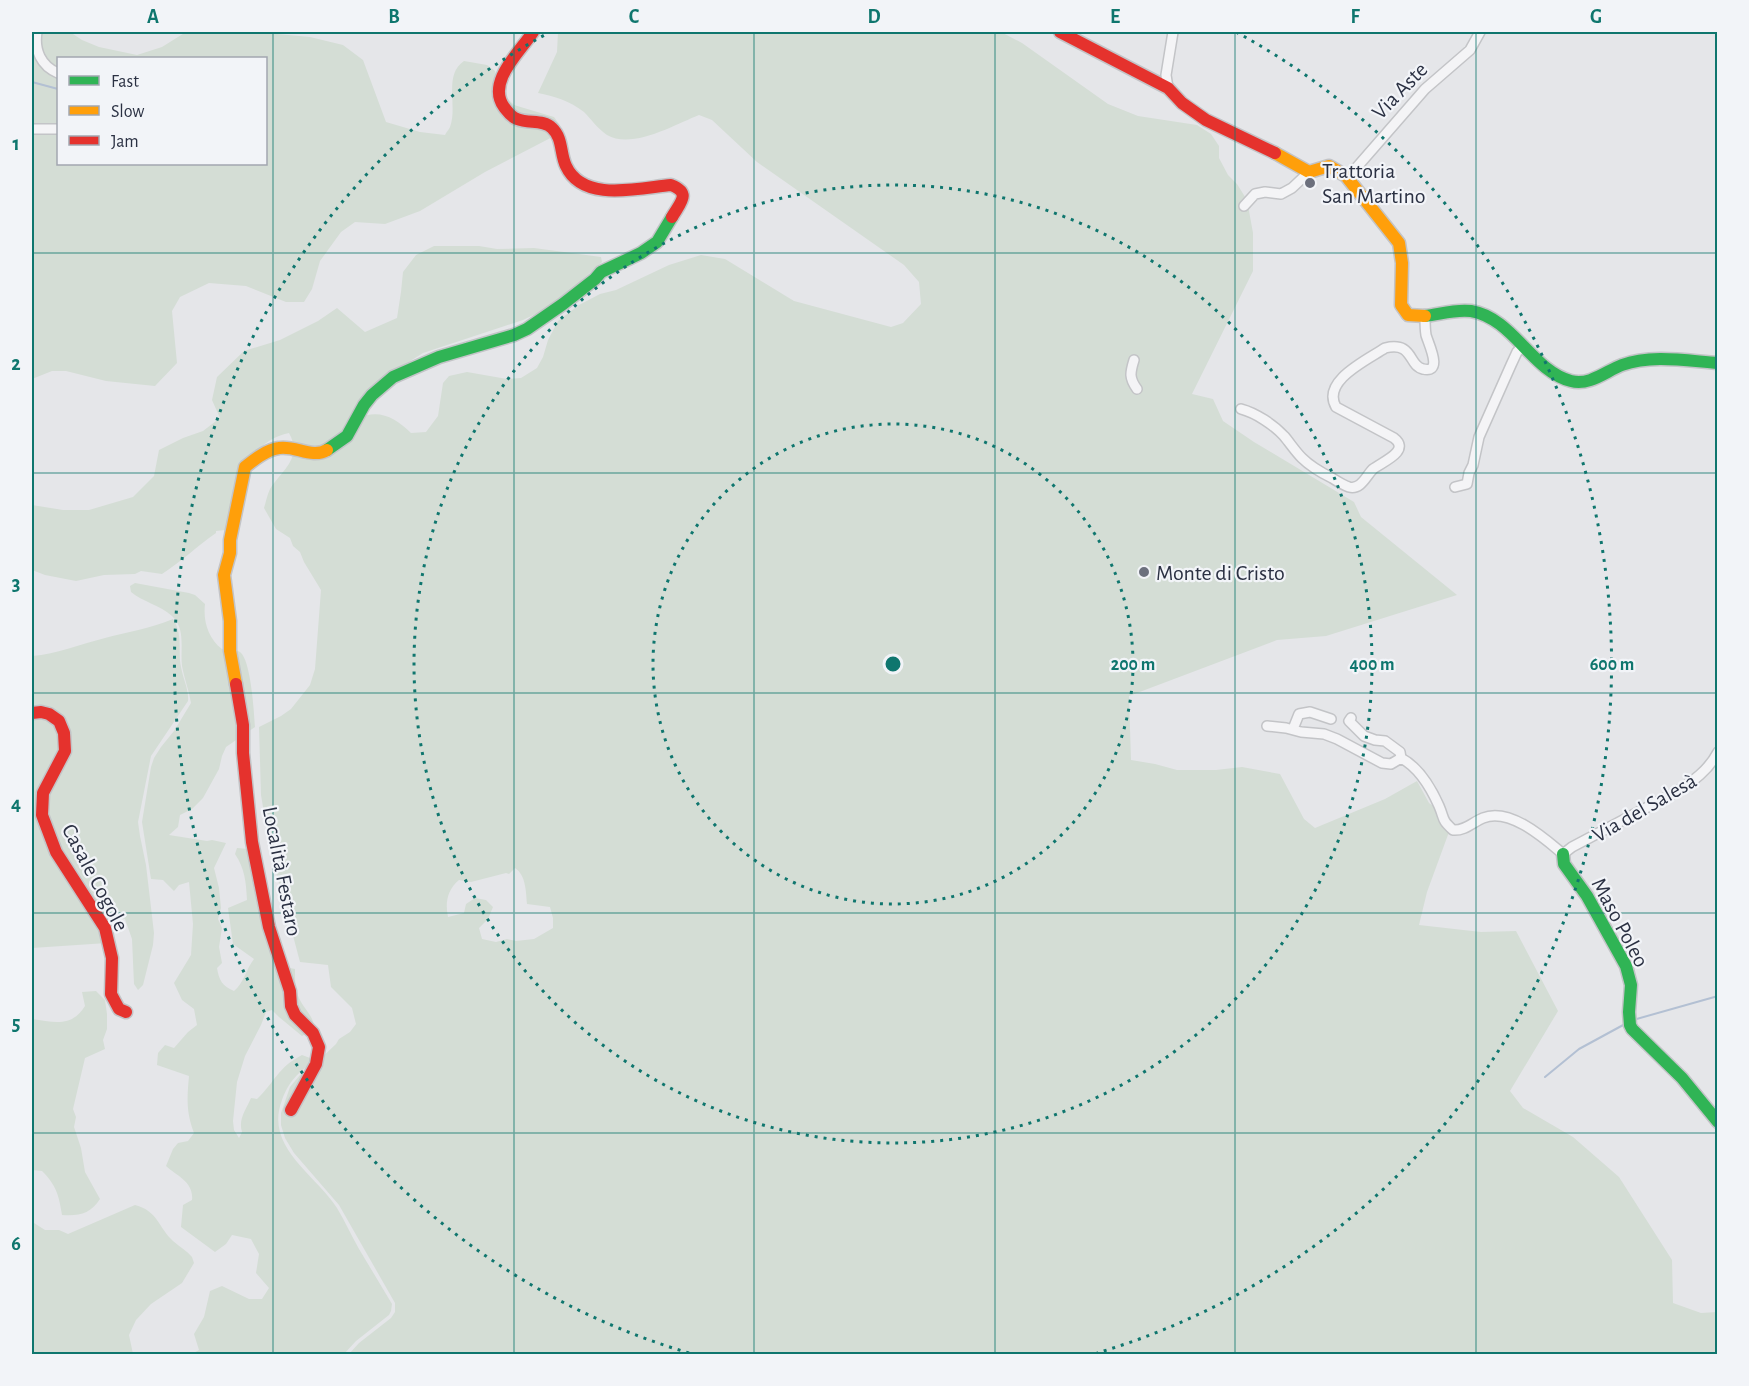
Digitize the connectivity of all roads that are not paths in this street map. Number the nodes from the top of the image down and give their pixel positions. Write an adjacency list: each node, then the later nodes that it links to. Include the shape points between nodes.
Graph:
1 (37, 32): 6 (street, via 36,48 41,59)
2 (533, 32): 29 (street, Località Festaro, via 499,85 497,93 508,113 555,130 568,172 579,183 613,191 671,185 679,189 683,196 663,233 657,242 602,272 527,329 393,377 364,405 347,436 324,452 282,447 271,450 247,464 241,481 224,576 254,854 269,927 294,1015 313,1033 319,1047 316,1064)
3 (1059, 32): 7 (street)
4 (1173, 32): 7 (street, via 1166,75)
5 (1480, 32): 11 (street, Via Aste, via 1470,50 1425,89)
6 (57, 72)
7 (1168, 88): 10 (street, via 1206,120)
8 (32, 129): 9 (street)
9 (57, 129)
10 (1309, 172): 11 (street, via 1329,166); 12 (street, via 1281,194 1255,194)
11 (1346, 176): 13 (street, via 1399,243 1404,311 1416,317)
12 (1244, 206)
13 (1425, 316): 14 (street, via 1463,309 1483,314); 18 (street, via 1426,336 1434,359 1431,368 1420,368 1401,348 1385,348 1342,376 1337,384 1333,398 1336,407 1400,445 1396,454 1356,487 1326,475 1302,458 1278,430)
14 (1524, 345): 16 (street, via 1550,369 1571,381 1594,378 1631,362); 19 (street, via 1479,437 1467,484)
15 (1134, 360): 17 (street, via 1130,373)
16 (1718, 363)
17 (1137, 389)
18 (1241, 409)
19 (1455, 488)
20 (32, 713): 28 (street, Casale Cogole, via 50,714 62,726 64,751 43,793 42,815 56,852 105,928 112,958 111,994 119,1009)
21 (1351, 718): 26 (street, via 1349,721 1364,736 1384,741 1400,752)
22 (1331, 719): 24 (street, via 1310,712 1299,714)
23 (1267, 726): 24 (street)
24 (1293, 729): 26 (street, via 1324,734 1382,763 1391,764)
25 (1718, 752): 27 (street, Via del Salesà, via 1705,771 1684,787)
26 (1401, 758): 27 (street, via 1428,785 1443,821 1455,831 1484,818 1504,818 1525,825)
27 (1563, 854): 30 (street, Maso Poleo, via 1564,864 1587,896 1626,966 1631,985 1632,1029 1682,1078)
28 (126, 1012)
29 (291, 1110)
30 (1718, 1122)

